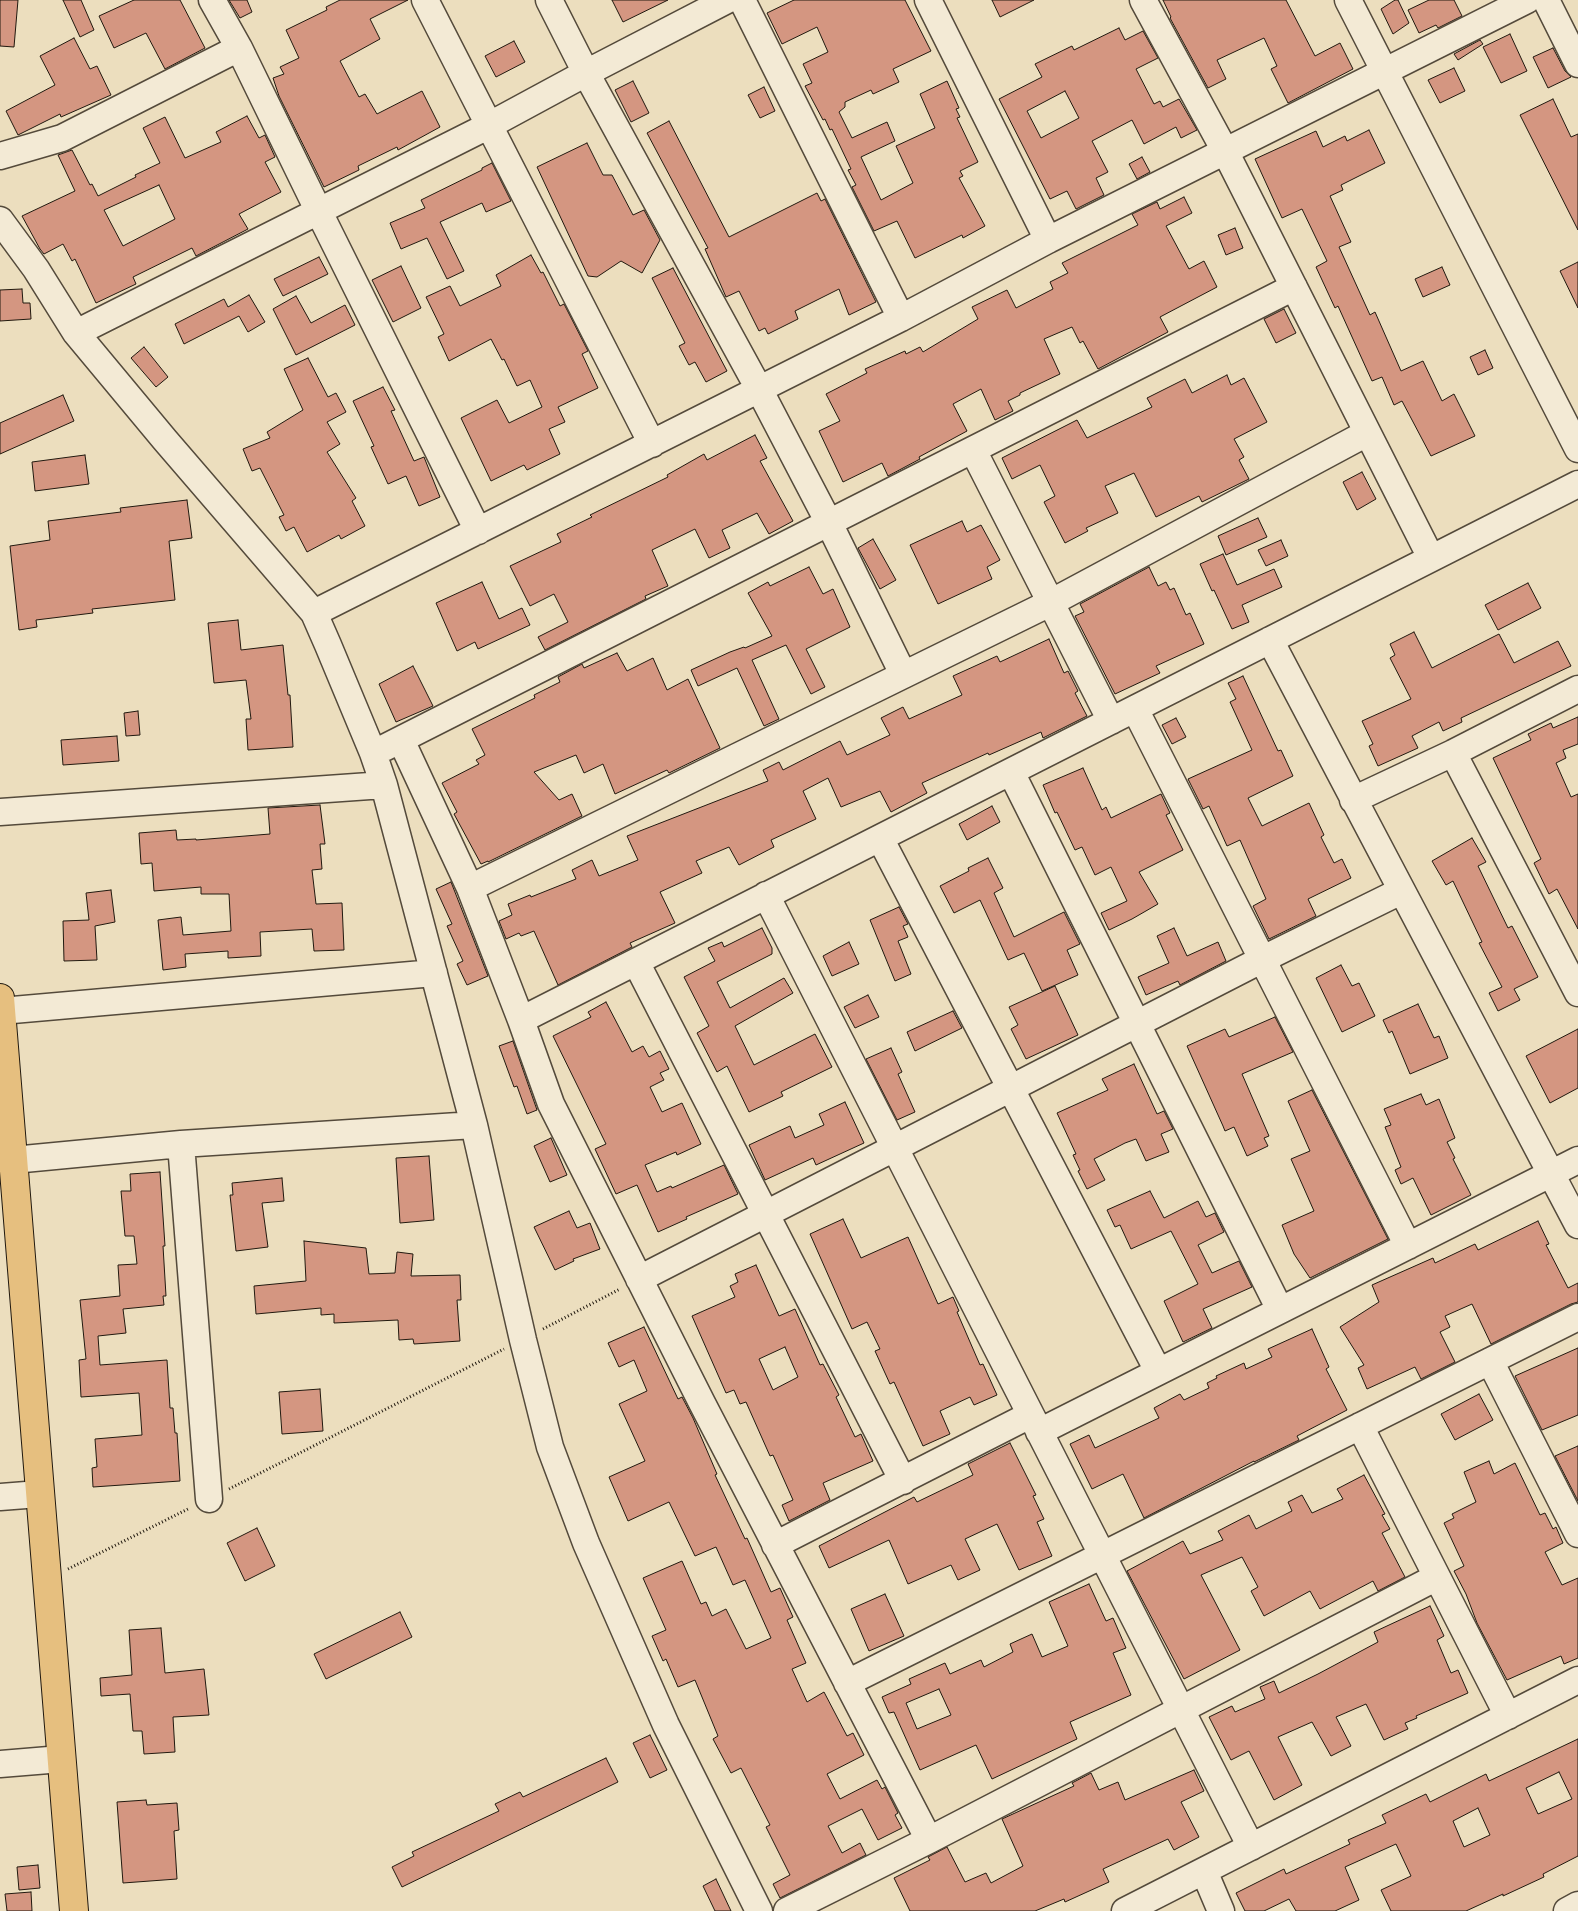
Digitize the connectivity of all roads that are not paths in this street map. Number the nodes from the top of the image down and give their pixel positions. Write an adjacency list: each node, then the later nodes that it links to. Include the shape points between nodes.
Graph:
1 (212, 0): 11 (street)
2 (425, 0): 15 (street)
3 (549, 0): 14 (street)
4 (727, 0): 14 (street)
5 (742, 0): 22 (street)
6 (928, 0): 20 (street)
7 (1143, 0): 16 (street)
8 (1348, 0): 13 (street)
9 (1527, 0): 13 (street)
10 (1546, 0): 12 (street)
11 (239, 48): 17 (street, via 62,138); 18 (street)
12 (1578, 64)
13 (1384, 71): 16 (street); 28 (street)
14 (586, 73): 15 (street); 24 (street)
15 (488, 126): 18 (street); 26 (street)
16 (1225, 151): 20 (street); 21 (street)
17 (0, 156)
18 (319, 212): 23 (street); 31 (street)
19 (0, 220): 23 (street, via 36,269)
20 (1048, 240): 22 (street)
21 (1294, 287): 25 (street); 27 (street)
22 (901, 318): 24 (street)
23 (76, 333): 34 (street)
24 (759, 389): 26 (street); 30 (street)
25 (1368, 433): 32 (street); 33 (street)
26 (652, 444): 31 (street)
27 (973, 450): 30 (street); 33 (street)
28 (1578, 450)
29 (1578, 484): 32 (street)
30 (829, 523): 36 (street); 40 (street)
31 (478, 531): 34 (street)
32 (1432, 558): 35 (street)
33 (1050, 603): 36 (street); 39 (street)
34 (314, 614): 41 (street)
35 (1270, 640): 38 (street); 45 (street)
36 (903, 674): 48 (street)
37 (1578, 688): 42 (street)
38 (1135, 709): 39 (street); 51 (street)
39 (1111, 721): 43 (street)
40 (401, 740): 41 (street); 48 (street)
41 (373, 753): 44 (street)
42 (1453, 753): 45 (street); 54 (street)
43 (1011, 772): 47 (street); 57 (street)
44 (384, 785): 46 (street); 53 (street)
45 (1353, 800): 49 (street)
46 (0, 812)
47 (880, 838): 50 (street); 58 (street)
48 (470, 888): 56 (street)
49 (1402, 891): 51 (street); 64 (street)
50 (766, 895): 52 (street); 61 (street)
51 (1263, 959): 57 (street); 67 (street)
52 (636, 962): 56 (street); 65 (street)
53 (434, 973): 55 (street); 59 (street)
54 (1578, 993)
55 (0, 1005): 62 (main road)
56 (521, 1020): 68 (street, via 551,1104)
57 (1137, 1024): 58 (street); 69 (street)
58 (1011, 1088): 61 (street); 72 (street)
59 (474, 1124): 60 (street); 94 (street, via 550,1447 586,1543 666,1725)
60 (181, 1144): 62 (street); 78 (street)
61 (894, 1148): 65 (street); 73 (street)
62 (13, 1160): 76 (main road)
63 (1578, 1160): 64 (street)
64 (1551, 1174): 66 (street); 67 (street)
65 (766, 1214): 68 (street); 75 (street)
66 (1578, 1225)
67 (1408, 1246): 69 (street)
68 (638, 1279): 80 (street)
69 (1280, 1310): 72 (street)
70 (1578, 1317): 71 (street)
71 (1490, 1361): 74 (street); 79 (street)
72 (1158, 1371): 73 (street)
73 (1035, 1423): 75 (street); 81 (street)
74 (1360, 1426): 81 (street); 82 (street)
75 (903, 1481): 80 (street)
76 (39, 1494): 77 (street); 87 (main road)
77 (0, 1497)
78 (209, 1499)
79 (1578, 1534)
80 (775, 1545): 84 (street)
81 (1102, 1555): 84 (street); 85 (street)
82 (1437, 1577): 85 (street); 86 (street)
83 (1578, 1680): 86 (street)
84 (847, 1683): 89 (street)
85 (1180, 1710): 89 (street); 90 (street)
86 (1508, 1716): 90 (street)
87 (61, 1759): 88 (street); 93 (main road)
88 (0, 1764)
89 (929, 1840): 95 (street)
90 (1250, 1847): 91 (street)
91 (1204, 1871): 96 (street); 97 (street)
92 (1578, 1905): 98 (street)
93 (74, 1911)
94 (759, 1911)
95 (787, 1911)
96 (1125, 1911)
97 (1221, 1911)
98 (1567, 1911)

